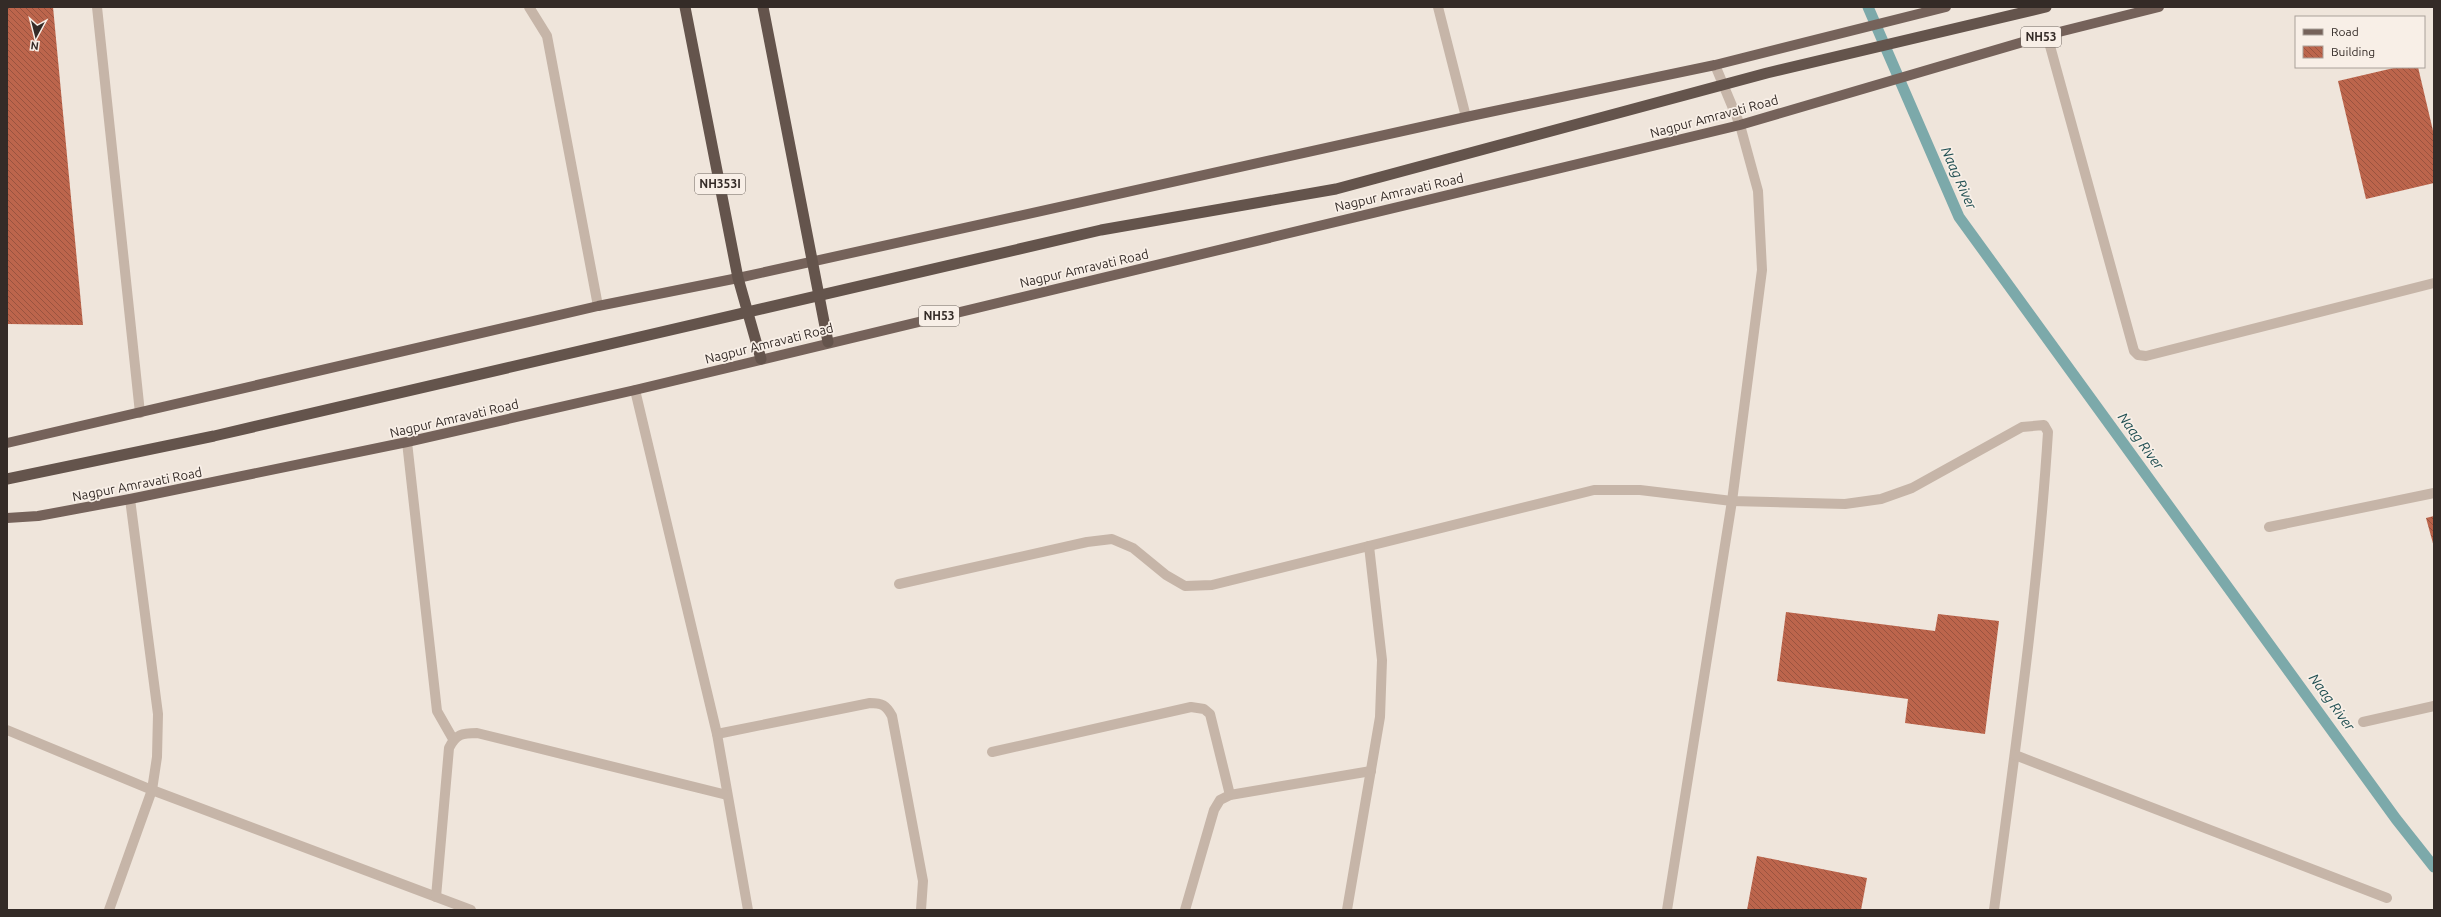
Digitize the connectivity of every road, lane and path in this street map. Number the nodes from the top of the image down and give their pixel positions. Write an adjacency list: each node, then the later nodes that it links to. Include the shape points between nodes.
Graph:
1 (97, 7): 20 (street)
2 (529, 7): 16 (street, via 547,36)
3 (685, 7): 14 (highway, NH353I)
4 (763, 7): 13 (highway)
5 (1438, 7): 11 (street)
6 (1946, 7): 10 (main road)
7 (2046, 7): 23 (highway, bridge, via 1768,72 1336,189 1101,230 214,436)
8 (2159, 7): 9 (main road, Nagpur Amravati Road / NH53)
9 (2047, 35): 12 (main road, Nagpur Amravati Road / NH53); 15 (street, via 2134,351 2138,355 2146,356)
10 (1715, 65): 11 (main road); 12 (street)
11 (1466, 117): 13 (main road)
12 (1740, 124): 17 (main road, Nagpur Amravati Road / NH53); 26 (street, via 1758,191 1762,270)
13 (814, 260): 14 (main road); 17 (highway)
14 (738, 278): 16 (main road); 18 (highway, NH353I)
15 (2434, 283)
16 (598, 306): 20 (main road)
17 (828, 342): 18 (main road, Nagpur Amravati Road / NH53)
18 (761, 359): 19 (main road, Nagpur Amravati Road / NH53)
19 (635, 390): 21 (main road, Nagpur Amravati Road / NH53); 34 (street)
20 (140, 413): 22 (main road)
21 (407, 442): 25 (main road, Nagpur Amravati Road / NH53); 35 (street, via 437,711)
22 (7, 443)
23 (7, 479)
24 (2434, 493): 28 (street)
25 (130, 499): 27 (main road, Nagpur Amravati Road / NH53, via 38,516); 39 (street, via 158,714 157,757)
26 (1732, 501): 29 (street, via 1640,490 1594,490); 37 (street, via 1845,504 1881,499 1912,488 2022,427 2044,425 2048,432 2044,491); 50 (street)
27 (7, 518)
28 (2269, 527)
29 (1369, 546): 30 (street, via 1212,585 1185,586 1166,575 1133,548 1112,539 1087,542); 38 (street, via 1382,660 1380,717)
30 (899, 584)
31 (2434, 706): 32 (street)
32 (2363, 722)
33 (7, 730): 39 (street)
34 (717, 734): 40 (street); 47 (street, via 870,703 880,703 887,707 892,716 923,882)
35 (453, 739): 40 (street, via 461,733 477,733); 42 (street, via 449,748)
36 (992, 752): 41 (street, via 1191,707 1204,709 1210,714)
37 (2015, 755): 43 (street); 51 (street)
38 (1371, 771): 41 (street); 49 (street)
39 (152, 790): 42 (street); 44 (street)
40 (727, 795): 46 (street)
41 (1230, 795): 48 (street, via 1220,800 1214,810)
42 (436, 897): 45 (street)
43 (2387, 898)
44 (109, 910)
45 (471, 910)
46 (748, 910)
47 (921, 910)
48 (1185, 910)
49 (1347, 910)
50 (1667, 910)
51 (1994, 910)

